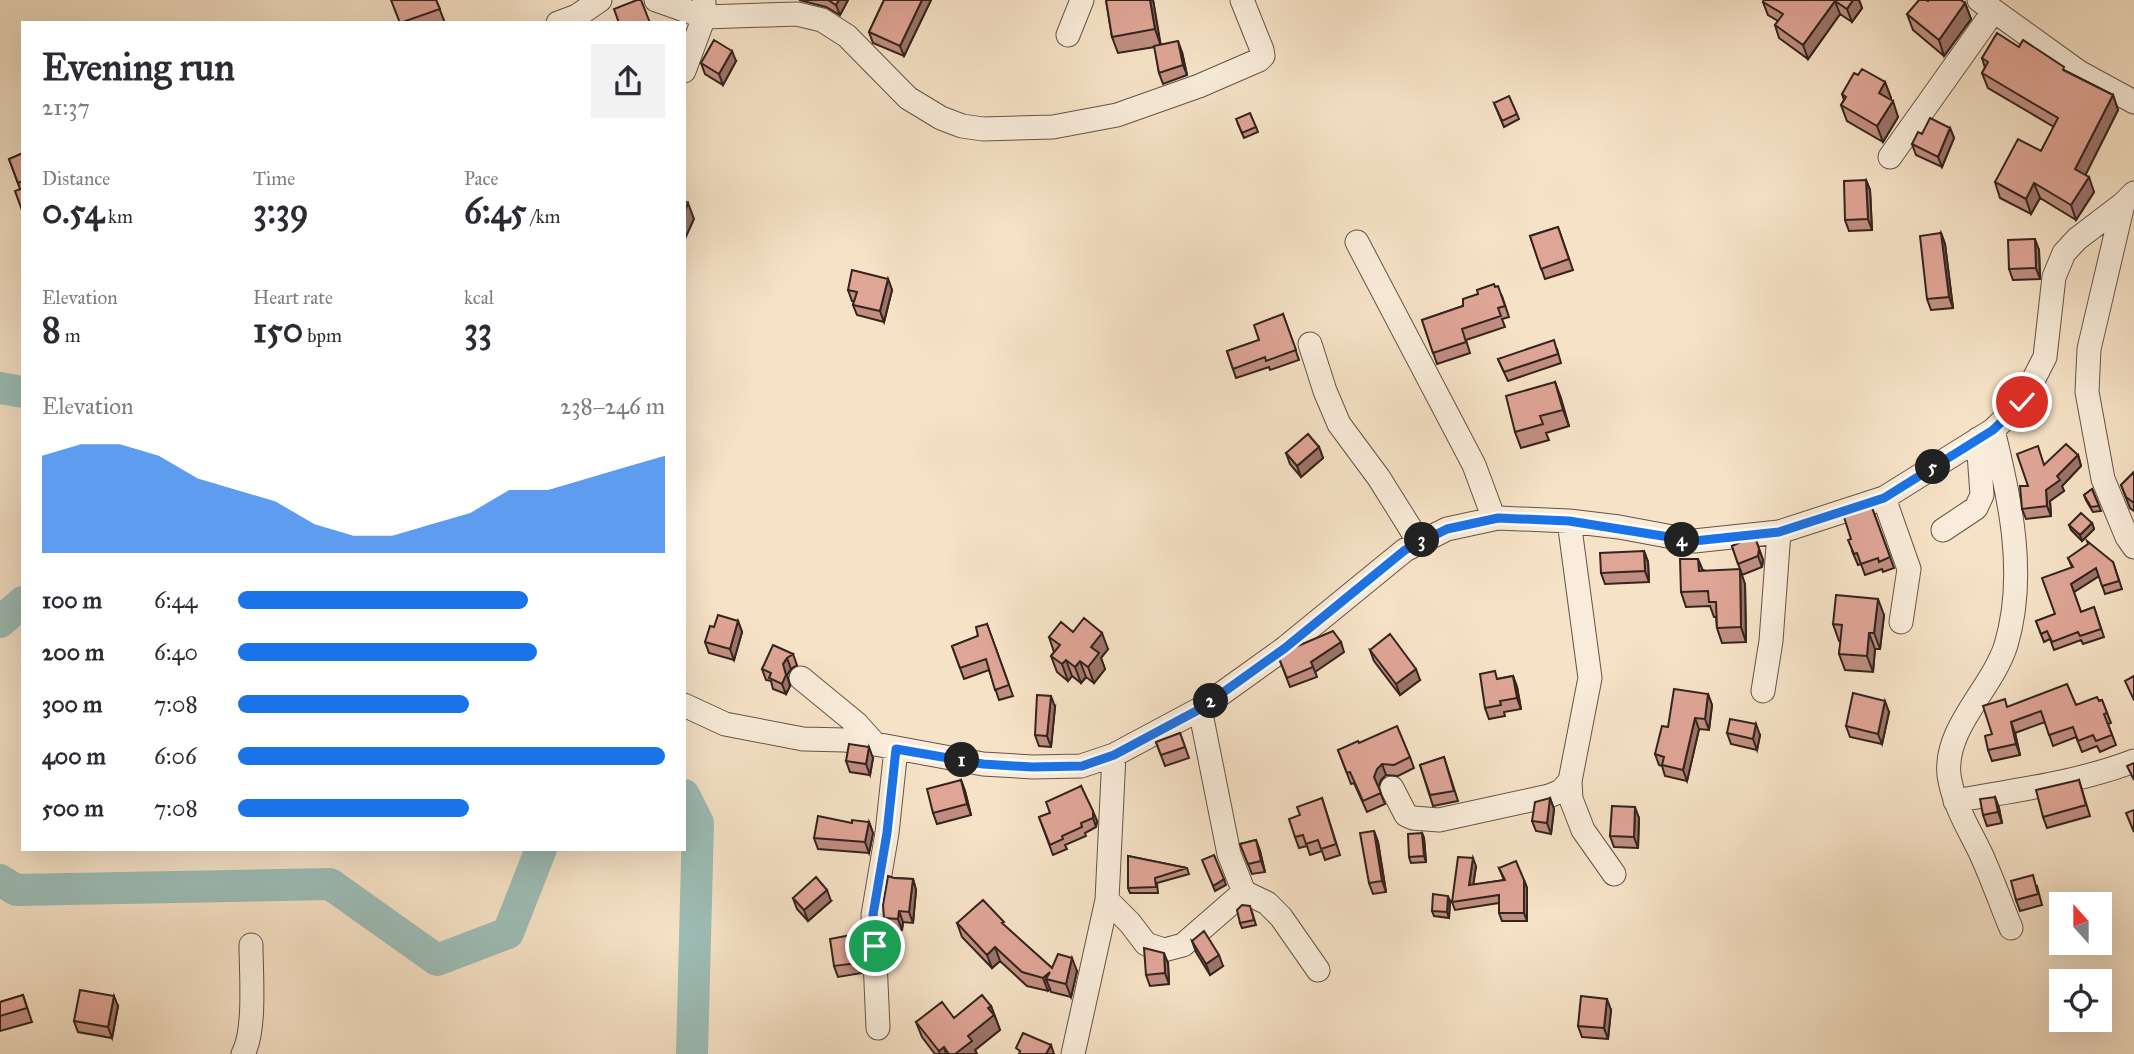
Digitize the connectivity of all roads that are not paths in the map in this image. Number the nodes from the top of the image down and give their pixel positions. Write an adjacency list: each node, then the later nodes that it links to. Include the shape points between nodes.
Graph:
1 (600, 0): 7 (street)
2 (656, 0): 6 (street)
3 (1082, 0): 8 (street)
4 (1242, 0): 6 (street, via 1262,50 1259,60 1117,115 1053,127 983,129 941,118 908,98 847,36 822,20)
5 (1986, 6): 10 (street, via 2079,72); 11 (street)
6 (704, 8): 9 (street)
7 (563, 21)
8 (1068, 35)
9 (686, 65)
10 (2134, 102)
11 (1890, 158)
12 (2129, 199): 15 (street, via 2064,253 2054,277 2045,357 2022,402); 22 (street, via 2090,349 2087,393 2103,479)
13 (1357, 242): 17 (street, via 1474,465)
14 (1310, 344): 21 (street, via 1339,424)
15 (1985, 434): 16 (street); 19 (street, via 1982,495 1976,508); 33 (street, via 2007,487 2017,573 2014,611 2005,648 1951,749 1949,774)
16 (1884, 498): 20 (street); 23 (street, via 1909,569)
17 (1494, 519): 18 (street); 21 (street, via 1447,529)
18 (1569, 521): 20 (street, via 1694,541); 31 (street, via 1590,678)
19 (1943, 530)
20 (1779, 532): 25 (street, via 1772,641)
21 (1419, 542): 27 (street)
22 (2134, 547)
23 (1901, 622)
24 (801, 678): 28 (street)
25 (1763, 691)
26 (686, 706): 28 (street, via 725,724 803,739)
27 (1200, 709): 29 (street); 35 (street, via 1229,854)
28 (886, 746): 29 (street, via 983,764 1032,767 1082,766); 40 (street, via 887,833 873,915)
29 (1114, 755): 36 (street)
30 (2134, 761): 33 (street, via 2048,785)
31 (1570, 781): 32 (street, via 1549,796 1439,820 1406,815); 34 (street, via 1571,799 1583,831)
32 (1392, 788)
33 (1955, 801): 37 (street)
34 (1614, 874)
35 (1244, 892): 36 (street, via 1183,945 1164,950 1146,944); 39 (street, via 1281,917)
36 (1107, 900): 42 (street)
37 (2011, 928)
38 (251, 945): 41 (street, via 251,1005)
39 (1318, 970)
40 (878, 1028)
41 (243, 1054)
42 (1073, 1054)

